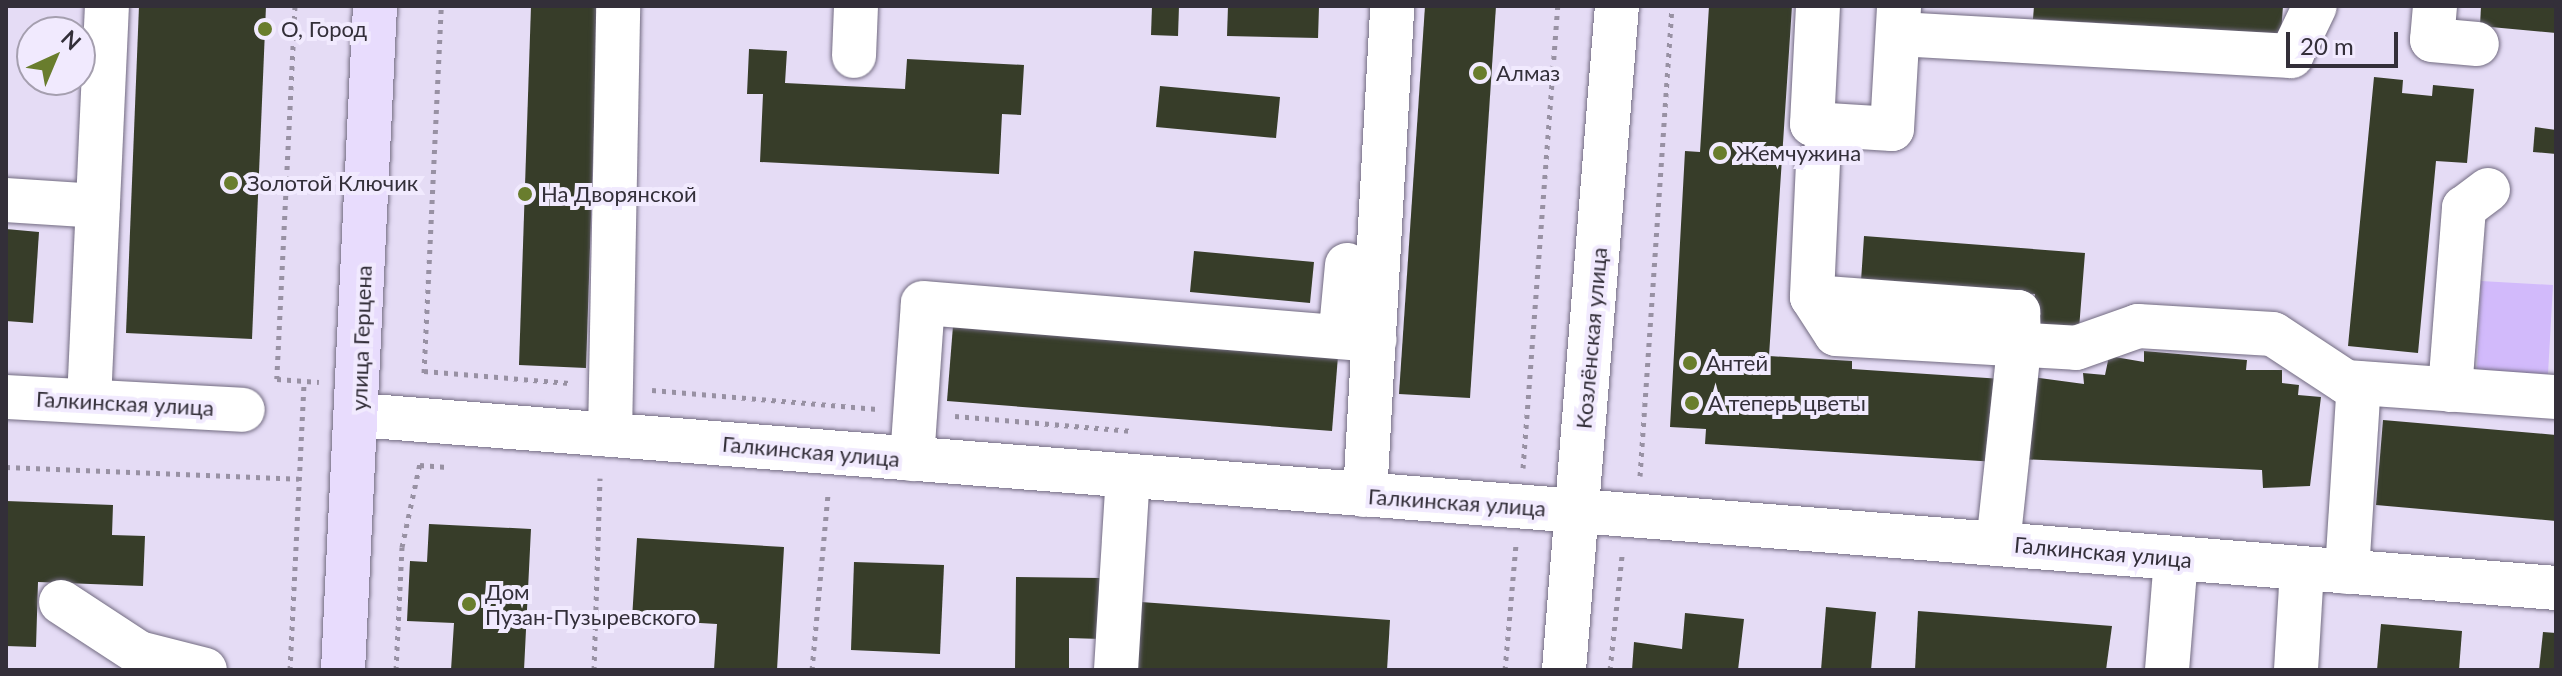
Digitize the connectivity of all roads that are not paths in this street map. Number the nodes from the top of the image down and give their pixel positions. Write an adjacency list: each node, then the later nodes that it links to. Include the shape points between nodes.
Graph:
1 (107, 6): 17 (street)
2 (375, 6): 25 (main road, улица Герцена)
3 (618, 6): 28 (street)
4 (856, 6): 13 (street)
5 (1392, 6): 19 (street)
6 (1617, 6): 32 (street, Козлёнская улица)
7 (1818, 6): 10 (street, via 1812,124 1892,129)
8 (2315, 6): 11 (street, via 2291,56)
9 (2435, 6): 12 (street, via 2432,40)
10 (1899, 20): 11 (street)
11 (2018, 23)
12 (2477, 44)
13 (854, 56)
14 (1818, 163): 20 (street, via 1812,297 1836,334)
15 (2488, 190): 22 (street, via 2464,208)
16 (6, 200): 17 (street)
17 (98, 206): 26 (street)
18 (1347, 265): 19 (street, via 1342,319)
19 (1374, 340): 29 (street, via 923,303); 31 (street)
20 (2019, 348): 21 (street, via 2076,348 2138,326 2273,334 2346,382); 33 (street)
21 (2359, 383): 22 (street); 36 (street)
22 (2450, 390): 24 (street)
23 (6, 397): 26 (street, Галкинская улица)
24 (2556, 397)
25 (358, 400): 28 (street, Галкинская улица, via 421,420); 40 (main road, улица Герцена)
26 (89, 401): 27 (street, Галкинская улица)
27 (243, 410)
28 (610, 435): 29 (street, Галкинская улица)
29 (912, 459): 30 (street, Галкинская улица)
30 (1128, 476): 31 (street, Галкинская улица); 41 (street)
31 (1365, 495): 32 (street, Галкинская улица, via 1521,486)
32 (1577, 511): 33 (street, Галкинская улица); 42 (street, Козлёнская улица)
33 (1998, 544): 34 (street, Галкинская улица)
34 (2176, 558): 35 (street, Галкинская улица); 43 (street)
35 (2302, 568): 36 (street, Галкинская улица); 44 (street)
36 (2347, 572): 37 (street, Галкинская улица)
37 (2556, 588)
38 (61, 602): 39 (street, via 139,653)
39 (205, 670)
40 (343, 670)
41 (1116, 670)
42 (1564, 670)
43 (2167, 670)
44 (2296, 670)

